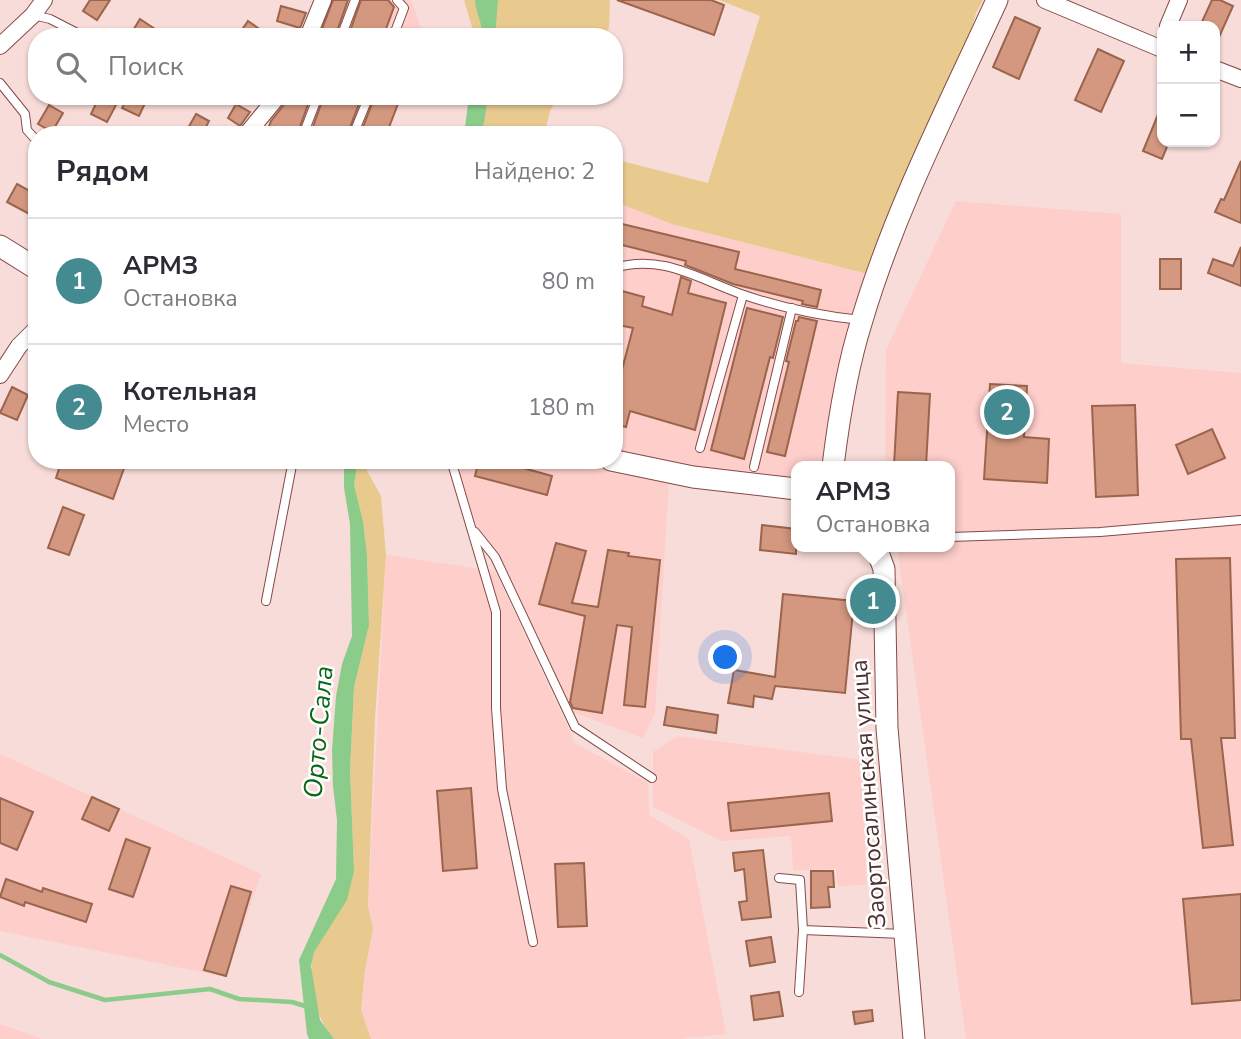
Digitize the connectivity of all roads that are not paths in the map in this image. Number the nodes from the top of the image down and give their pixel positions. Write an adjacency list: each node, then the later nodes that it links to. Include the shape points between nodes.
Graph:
1 (44, 0): 8 (street)
2 (323, 0): 11 (street)
3 (355, 0): 12 (lane)
4 (397, 0): 13 (lane, via 404,8)
5 (997, 0): 31 (street, via 899,216)
6 (1045, 0): 14 (street)
7 (1179, 0): 9 (street)
8 (33, 15): 10 (lane); 15 (street)
9 (1170, 21)
10 (68, 28)
11 (312, 28)
12 (344, 28)
13 (396, 28)
14 (1157, 43)
15 (0, 46)
16 (1220, 71): 17 (street)
17 (1241, 79)
18 (0, 83): 25 (lane, via 25,114)
19 (271, 105): 22 (street)
20 (315, 105): 23 (lane)
21 (365, 105): 24 (lane)
22 (253, 126)
23 (306, 126)
24 (357, 126)
25 (28, 131)
26 (0, 246): 27 (street)
27 (28, 263)
28 (623, 265): 29 (lane, via 633,262 682,269)
29 (743, 295): 30 (lane); 34 (lane)
30 (792, 308): 31 (lane); 37 (lane)
31 (862, 320): 35 (street, via 840,411)
32 (28, 337): 33 (street)
33 (0, 376)
34 (700, 449)
35 (834, 461)
36 (623, 462): 40 (street, via 693,477)
37 (754, 467)
38 (291, 469): 45 (lane)
39 (454, 469): 42 (lane)
40 (791, 488)
41 (1241, 520): 43 (lane, via 1100,532)
42 (472, 527): 46 (lane, via 495,557 575,727); 50 (lane, via 495,612 502,789)
43 (955, 537)
44 (878, 552): 49 (street, Заортосалинская улица, via 884,569 887,728)
45 (266, 601)
46 (652, 778)
47 (779, 878): 48 (lane, via 800,880)
48 (803, 930): 49 (lane); 51 (lane)
49 (904, 934): 52 (street, Заортосалинская улица)
50 (533, 942)
51 (799, 992)
52 (914, 1039)

